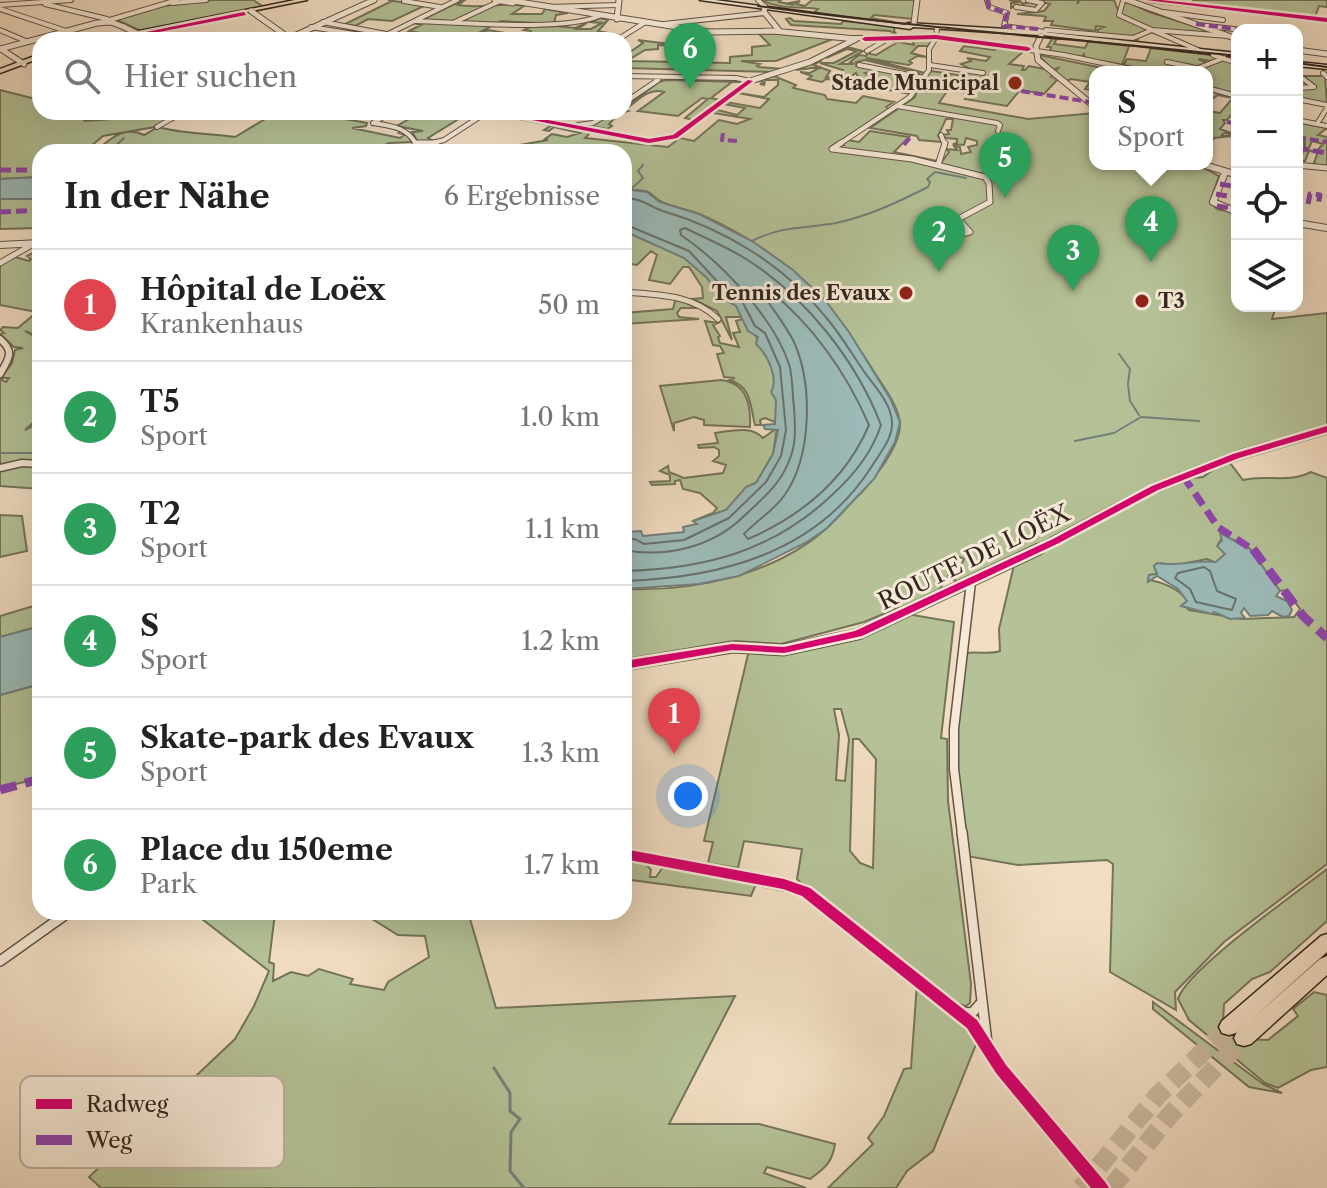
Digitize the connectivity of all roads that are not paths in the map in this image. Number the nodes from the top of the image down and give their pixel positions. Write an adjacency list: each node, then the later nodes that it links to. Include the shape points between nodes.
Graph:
1 (15, 0): 24 (street)
2 (69, 0): 20 (street)
3 (206, 0): 21 (street)
4 (303, 0): 22 (main road)
5 (311, 0): 22 (main road)
6 (374, 0): 40 (street)
7 (457, 0): 28 (street)
8 (498, 0): 25 (street); 41 (street)
9 (507, 0): 25 (street)
10 (703, 0): 29 (main road)
11 (721, 0): 29 (main road)
12 (758, 0): 29 (street)
13 (917, 0): 45 (street)
14 (987, 0): 63 (street, via 988,6 1007,13 1004,26)
15 (1020, 0): 16 (street)
16 (1029, 0): 27 (street, via 1042,3 1036,10)
17 (1124, 0): 32 (street); 52 (street, via 1119,15)
18 (1148, 0): 31 (street)
19 (404, 1): 28 (street)
20 (42, 2): 24 (street); 38 (street)
21 (174, 2): 38 (street)
22 (290, 2): 30 (main road)
23 (619, 3): 26 (street); 34 (street)
24 (0, 6): 51 (street)
25 (538, 6): 26 (street)
26 (548, 7): 33 (street)
27 (1016, 7)
28 (442, 8): 39 (street)
29 (765, 10): 44 (street); 45 (main road); 50 (street)
30 (252, 11): 55 (main road); 56 (main road); 57 (street)
31 (1260, 12): 35 (street); 37 (street)
32 (1163, 13): 36 (street); 43 (street)
33 (599, 16): 34 (street); 41 (street, via 557,24)
34 (617, 19): 42 (street)
35 (1257, 19)
36 (1223, 20)
37 (1327, 20)
38 (106, 21): 51 (street); 54 (street, bridge)
39 (415, 21): 41 (street); 61 (street)
40 (323, 22): 46 (street); 60 (street)
41 (453, 23)
42 (644, 23): 44 (street); 62 (street)
43 (1196, 24): 48 (street); 64 (street)
44 (661, 25): 50 (street, via 723,34)
45 (914, 25): 47 (main road); 63 (main road)
46 (311, 27): 58 (street); 59 (street)
47 (937, 28): 63 (main road); 65 (street)
48 (1231, 28)
49 (0, 30): 71 (street)
50 (778, 30): 67 (street)
51 (66, 31): 53 (street)
52 (1151, 31): 63 (street, via 1133,38); 64 (street); 73 (street)
53 (63, 32)
54 (134, 32)
55 (140, 32)
56 (147, 32)
57 (279, 32)
58 (298, 32)
59 (339, 32)
60 (378, 32)
61 (393, 32)
62 (630, 32)
63 (1041, 33): 73 (main road); 75 (street); 80 (main road)
64 (1228, 36): 66 (street)
65 (936, 37): 68 (street); 75 (street); 86 (street, via 929,49)
66 (1231, 37)
67 (855, 38): 68 (street); 69 (street); 99 (street, via 815,60)
68 (909, 38): 69 (street)
69 (888, 39): 74 (street)
70 (32, 41): 71 (street)
71 (28, 42): 72 (street)
72 (0, 49): 78 (street); 88 (street, via 16,59)
73 (1198, 50): 80 (main road)
74 (867, 51)
75 (1038, 51): 89 (street); 103 (street, via 1038,60)
76 (1303, 51): 77 (street)
77 (1327, 54)
78 (16, 56): 79 (main road); 84 (street)
79 (32, 56)
80 (1221, 56): 81 (main road); 91 (street)
81 (1231, 58)
82 (32, 60): 84 (main road)
83 (1167, 62): 90 (street)
84 (24, 63): 88 (main road); 93 (main road)
85 (859, 65): 97 (street)
86 (930, 65): 94 (street); 97 (street)
87 (1303, 65): 92 (main road)
88 (13, 66): 93 (main road)
89 (1114, 66)
90 (1186, 66)
91 (1200, 66)
92 (1326, 71)
93 (0, 72)
94 (983, 73)
95 (632, 76): 96 (street)
96 (667, 78): 99 (street); 101 (street)
97 (924, 78): 104 (street)
98 (1303, 79): 100 (street, via 1314,87)
99 (750, 81): 118 (street, via 674,138)
100 (1303, 88)
101 (632, 97)
102 (1303, 100): 105 (street)
103 (1089, 102)
104 (897, 106): 116 (street, via 997,123); 121 (street, via 832,150)
105 (1327, 106): 112 (street)
106 (169, 120): 115 (street)
107 (378, 120): 119 (street, via 373,123 412,134)
108 (474, 120): 120 (street)
109 (548, 120): 113 (street); 118 (street)
110 (598, 120): 113 (street)
111 (1303, 121): 112 (street)
112 (1317, 124): 114 (street)
113 (578, 125): 118 (street)
114 (1327, 126)
115 (157, 127)
116 (998, 131)
117 (941, 135): 121 (street, via 944,153)
118 (653, 141)
119 (416, 144)
120 (433, 144)
121 (938, 165): 126 (street, via 989,181 990,202)
122 (1303, 166): 123 (street)
123 (1327, 168)
124 (1227, 173): 125 (street, via 1213,202)
125 (1231, 210)
126 (958, 219): 126 (street, via 970,232 957,235 942,229 948,220)
127 (1303, 224): 128 (street)
128 (1327, 228)
129 (32, 243): 130 (street)
130 (0, 245)
131 (32, 246): 132 (street)
132 (0, 263)
133 (632, 293): 134 (street, via 683,298 705,306)
134 (718, 319)
135 (0, 339): 136 (street, via 11,355)
136 (0, 374)
137 (1327, 429): 140 (street, ROUTE DE LOËX, via 1200,468)
138 (32, 464): 139 (street)
139 (0, 468)
140 (971, 580): 141 (street, ROUTE DE LOËX, via 858,634 784,650 732,647); 147 (street, via 954,769)
141 (632, 664)
142 (632, 856): 148 (street, via 801,889)
143 (58, 920): 145 (street)
144 (1327, 941): 146 (highway, via 1237,1032)
145 (0, 961)
146 (1327, 964)
147 (981, 1003): 148 (street, via 968,1014); 149 (street)
148 (955, 1009): 149 (street)
149 (987, 1043): 150 (street, via 1001,1069)
150 (1101, 1188)

